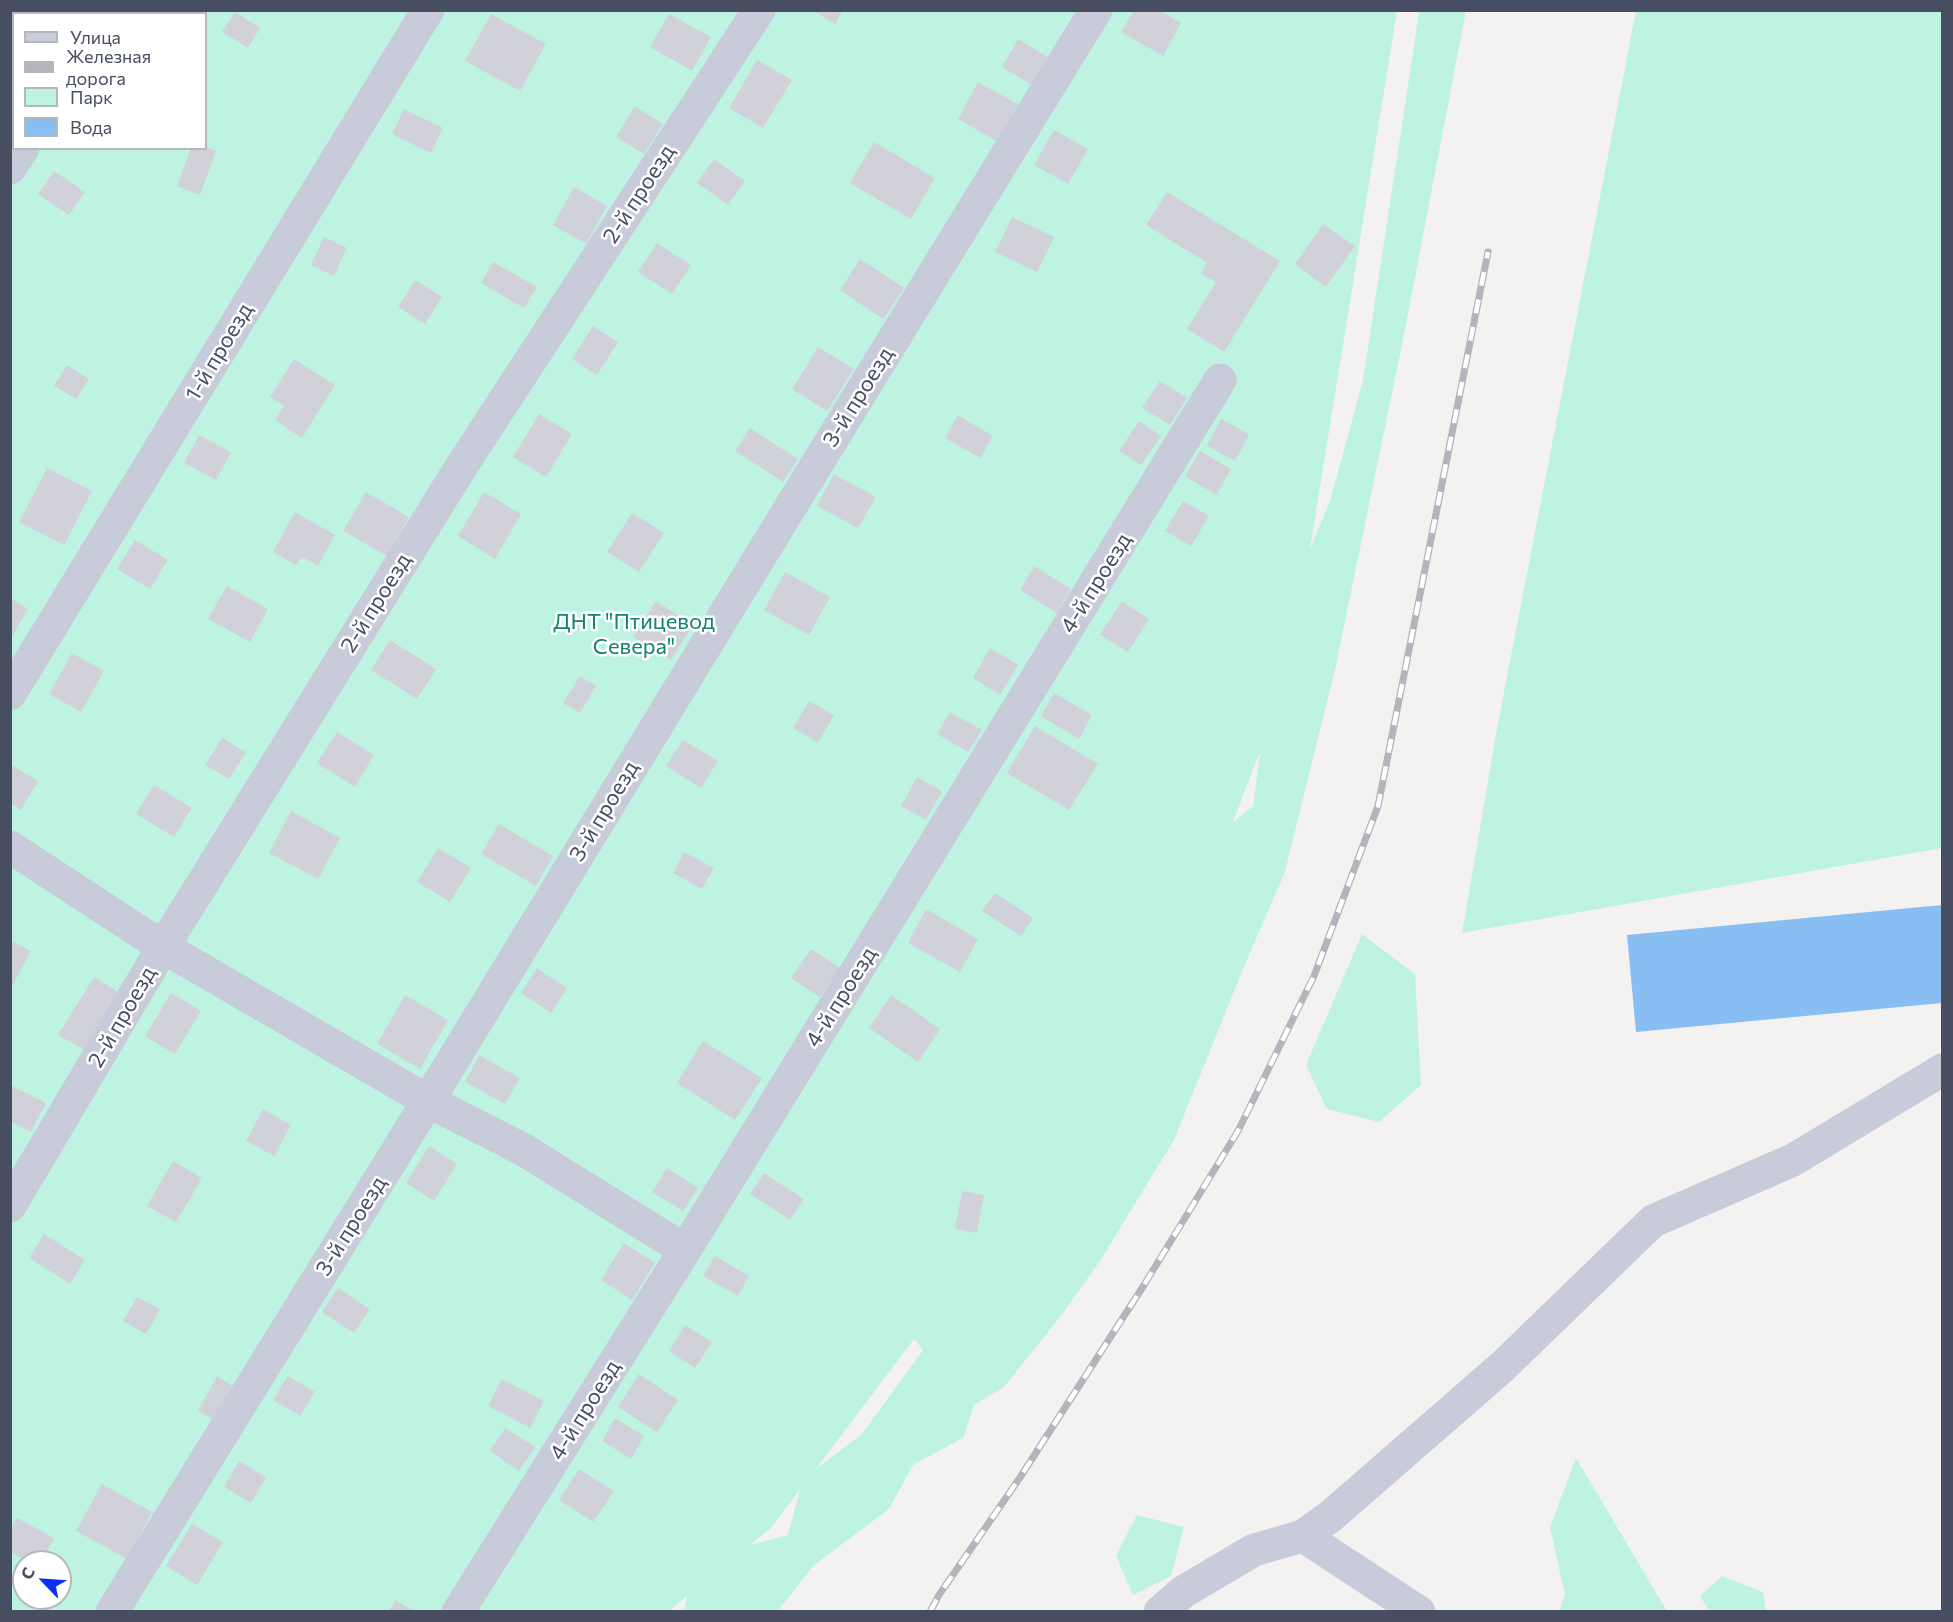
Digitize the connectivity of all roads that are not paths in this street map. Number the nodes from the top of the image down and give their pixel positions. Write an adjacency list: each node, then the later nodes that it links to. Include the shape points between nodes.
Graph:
1 (428, 10): 7 (street, 1-й проезд)
2 (759, 10): 9 (street, 2-й проезд, via 461,467)
3 (1096, 10): 11 (street, 3-й проезд)
4 (22, 150): 5 (street)
5 (10, 168)
6 (1220, 380): 13 (street, 4-й проезд)
7 (10, 694)
8 (10, 847): 9 (street)
9 (163, 947): 11 (street); 12 (street, 2-й проезд)
10 (1942, 1070): 14 (street, via 1793,1160 1653,1221 1502,1367)
11 (428, 1101): 13 (street, via 524,1150); 15 (street, 3-й проезд)
12 (10, 1206)
13 (685, 1250): 16 (street, 4-й проезд)
14 (1303, 1536): 17 (street, via 1254,1550 1183,1592); 18 (street)
15 (112, 1611)
16 (458, 1611)
17 (1160, 1611)
18 (1419, 1611)

